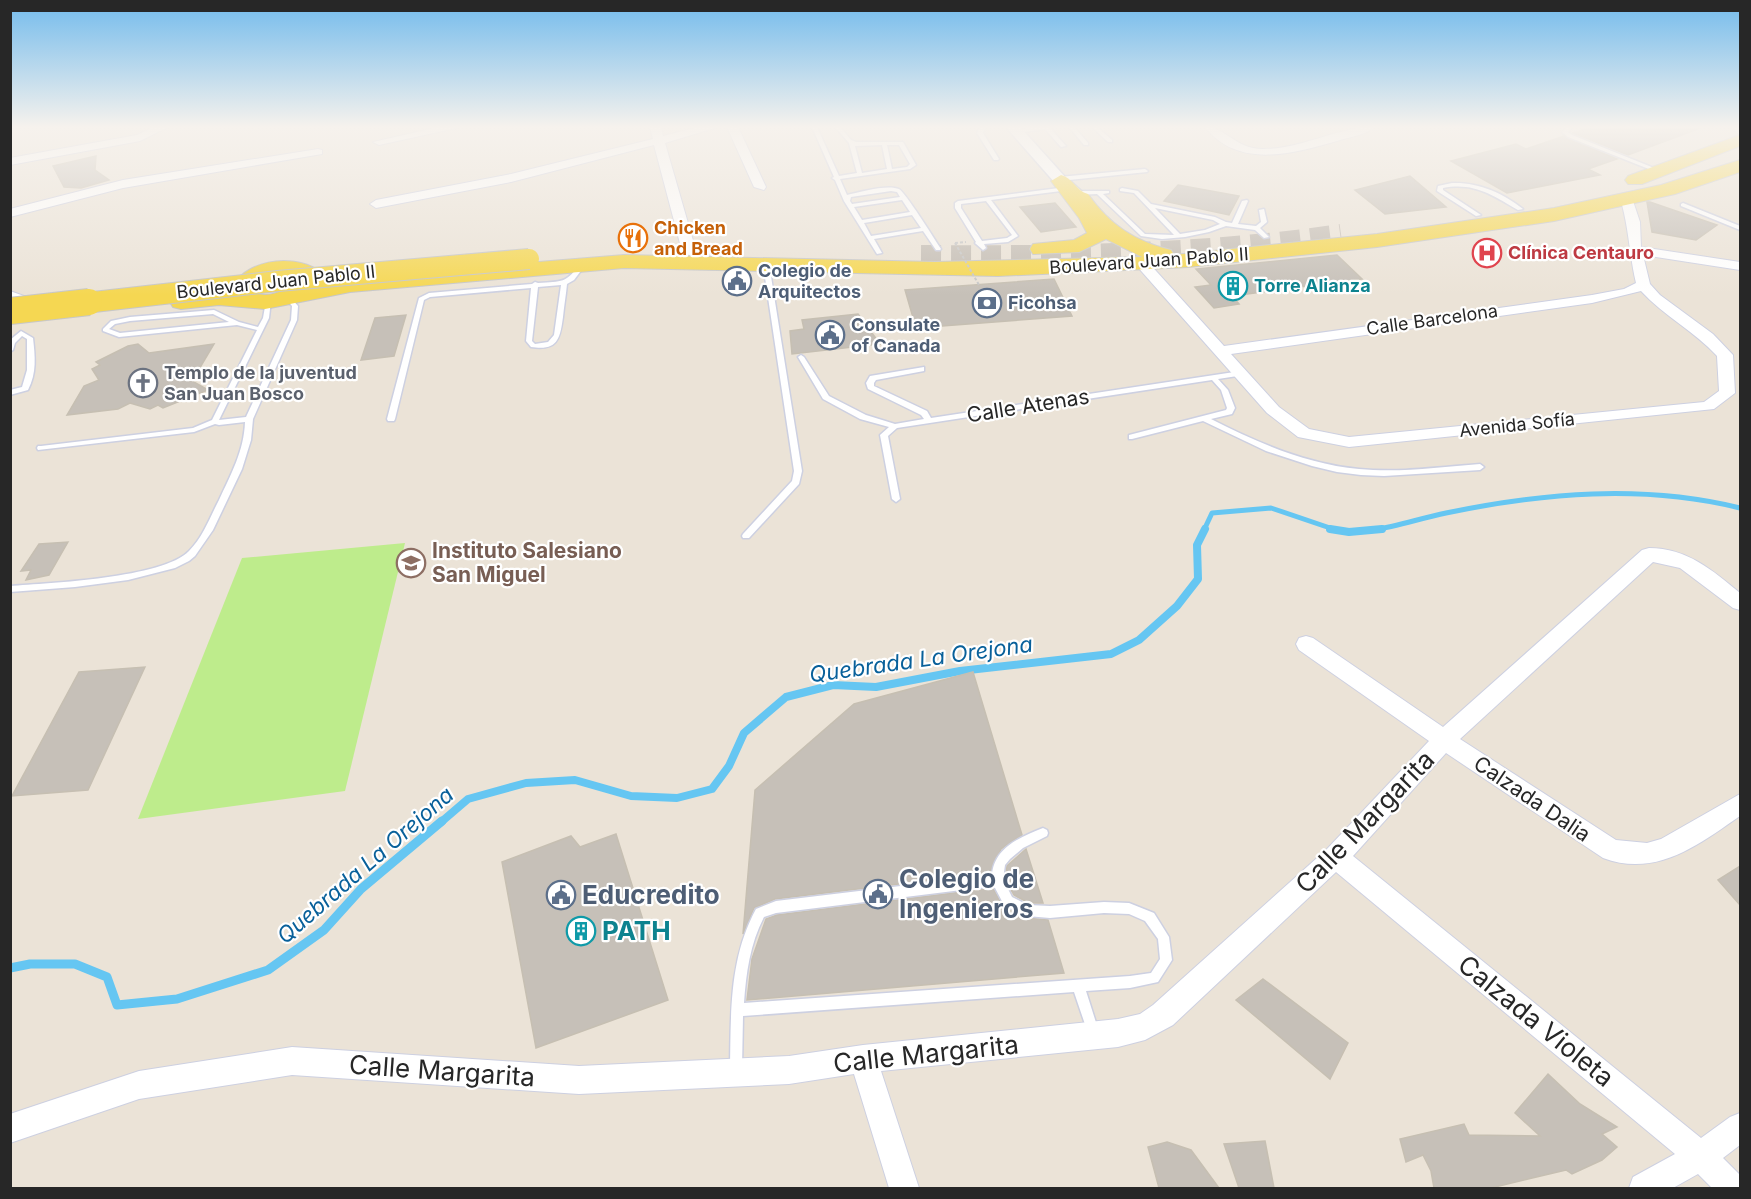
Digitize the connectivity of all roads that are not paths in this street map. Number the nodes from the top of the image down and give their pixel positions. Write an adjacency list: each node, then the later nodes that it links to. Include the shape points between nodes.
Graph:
1 (129, 183): 30 (street)
2 (485, 183): 24 (street)
3 (671, 183): 48 (street)
4 (758, 183): 12 (street)
5 (838, 183): 18 (lane)
6 (1068, 183): 13 (street)
7 (1098, 183): 13 (lane)
8 (1626, 183): 15 (main road, Boulevard Juan Pablo II)
9 (1650, 183): 15 (main road, Boulevard Juan Pablo II)
10 (1668, 183): 17 (main road, Boulevard Juan Pablo II)
11 (1694, 183): 17 (main road, Boulevard Juan Pablo II)
12 (760, 187)
13 (1074, 189): 16 (lane); 20 (lane); 33 (main road, via 1121,242 1149,253 1177,256); 35 (lane); 42 (main road, via 1121,233 1144,242); 45 (main road, Boulevard Juan Pablo II, via 1099,231 1090,242 1066,248)
14 (1122, 190): 21 (lane, via 1132,190)
15 (1603, 191): 28 (main road, Boulevard Juan Pablo II)
16 (1107, 192)
17 (1635, 196): 33 (main road, Boulevard Juan Pablo II); 47 (street)
18 (846, 198): 19 (lane, via 891,189 899,190); 27 (lane)
19 (905, 198): 27 (lane); 31 (lane)
20 (987, 199): 45 (lane, via 957,205); 45 (lane, via 1015,236)
21 (1142, 199): 23 (lane); 25 (lane)
22 (1245, 201): 38 (lane)
23 (1136, 203)
24 (376, 204)
25 (1148, 205): 36 (lane); 44 (lane)
26 (1683, 205): 40 (lane)
27 (850, 206): 34 (lane)
28 (1520, 209): 33 (main road, Boulevard Juan Pablo II); 33 (lane, via 1469,183 1440,187)
29 (1262, 210): 42 (lane)
30 (10, 213)
31 (915, 213): 34 (lane); 41 (lane)
32 (1129, 213): 35 (lane)
33 (1478, 221): 39 (main road, Boulevard Juan Pablo II); 52 (main road, Boulevard Juan Pablo II, via 1383,240)
34 (860, 222): 46 (lane)
35 (1130, 224): 37 (lane); 44 (lane, via 1147,236)
36 (1225, 224): 38 (lane); 44 (lane, via 1213,230)
37 (1121, 225)
38 (1233, 226): 42 (lane)
39 (1410, 226): 42 (main road); 43 (main road, Boulevard Juan Pablo II)
40 (1740, 228)
41 (926, 229): 45 (lane); 46 (lane)
42 (1261, 232)
43 (1341, 234)
44 (1178, 235)
45 (957, 247): 46 (main road, Boulevard Juan Pablo II)
46 (871, 248): 48 (main road, Boulevard Juan Pablo II)
47 (1635, 250): 53 (street); 58 (street)
48 (689, 251): 49 (main road, Boulevard Juan Pablo II)
49 (645, 255): 50 (main road, Boulevard Juan Pablo II); 51 (main road, Boulevard Juan Pablo II); 54 (main road, Boulevard Juan Pablo II, via 542,250 340,270); 60 (main road, Boulevard Juan Pablo II, bridge, via 535,259)
50 (583, 264): 56 (lane); 59 (main road, Boulevard Juan Pablo II, via 332,287)
51 (766, 264): 52 (main road, Boulevard Juan Pablo II, via 933,270); 82 (lane, via 798,471 796,482)
52 (1142, 264): 65 (street, Avenida Sofía)
53 (1740, 266)
54 (299, 268): 55 (main road, Boulevard Juan Pablo II); 59 (main road, via 310,275 311,281)
55 (265, 272): 59 (main road, via 246,281 241,287 243,297); 60 (main road, Boulevard Juan Pablo II, via 224,281)
56 (564, 283): 57 (lane); 57 (lane, via 557,335 546,346 533,346 529,341)
57 (535, 284): 73 (lane, via 429,295 422,299)
58 (1643, 285): 65 (street, Calle Barcelona, via 1593,299); 66 (street, Avenida Sofía)
59 (274, 299): 61 (main road, Boulevard Juan Pablo II, via 219,298); 63 (lane); 72 (lane, via 295,306 294,320)
60 (15, 303)
61 (10, 321)
62 (237, 323): 62 (lane, via 214,312 130,318 113,322 105,330 119,335); 63 (lane)
63 (260, 329): 75 (lane)
64 (10, 350): 71 (lane, via 21,333 30,338 28,383)
65 (1220, 351): 69 (street, Avenida Sofía)
66 (1733, 356): 69 (street, Avenida Sofía, via 1726,393 1708,406 1349,442 1304,433 1274,410)
67 (801, 357): 77 (lane, via 826,397 863,417)
68 (921, 369): 76 (lane, via 873,378 870,382 871,387 924,413)
69 (1240, 373): 70 (lane, Calle Atenas)
70 (1214, 378): 74 (lane, via 1231,408 1224,415); 76 (lane, Calle Atenas)
71 (10, 393)
72 (249, 419): 75 (lane); 83 (lane, via 249,438 240,467 187,558 164,570)
73 (391, 419)
74 (1205, 419): 78 (lane); 80 (lane, via 1273,451 1340,469 1383,473)
75 (215, 421): 79 (lane, via 194,429)
76 (929, 421): 77 (lane, Calle Atenas)
77 (895, 426): 81 (lane, via 884,435)
78 (1132, 437)
79 (41, 448)
80 (1480, 467)
81 (896, 499)
82 (746, 536)
83 (10, 589)
84 (1740, 603): 86 (street, Calle Margarita, via 1682,559 1649,555)
85 (1306, 644): 86 (street, Calzada Dalia)
86 (1444, 740): 87 (street, Calzada Dalia, via 1596,842 1626,855 1674,847); 89 (street, Calle Margarita)
87 (1740, 804)
88 (1043, 833): 90 (lane, via 1009,850)
89 (1336, 857): 93 (street, Calle Margarita, via 1163,1015 1145,1026); 98 (street, Calzada Violeta)
90 (997, 880): 91 (lane, via 1022,911 1112,906 1151,919 1162,937 1166,960 1154,978); 92 (lane, via 759,913 746,942)
91 (1078, 986): 92 (lane); 93 (lane)
92 (738, 1010): 95 (lane)
93 (1094, 1036): 94 (street, Calle Margarita)
94 (863, 1059): 95 (street, Calle Margarita, via 789,1070); 99 (street)
95 (736, 1071): 97 (street, Calle Margarita, via 579,1080 292,1061 139,1085)
96 (1740, 1127): 98 (street)
97 (10, 1129)
98 (1701, 1156): 100 (street); 101 (street, Calzada Violeta)
99 (904, 1188)
100 (1644, 1188)
101 (1732, 1188)

